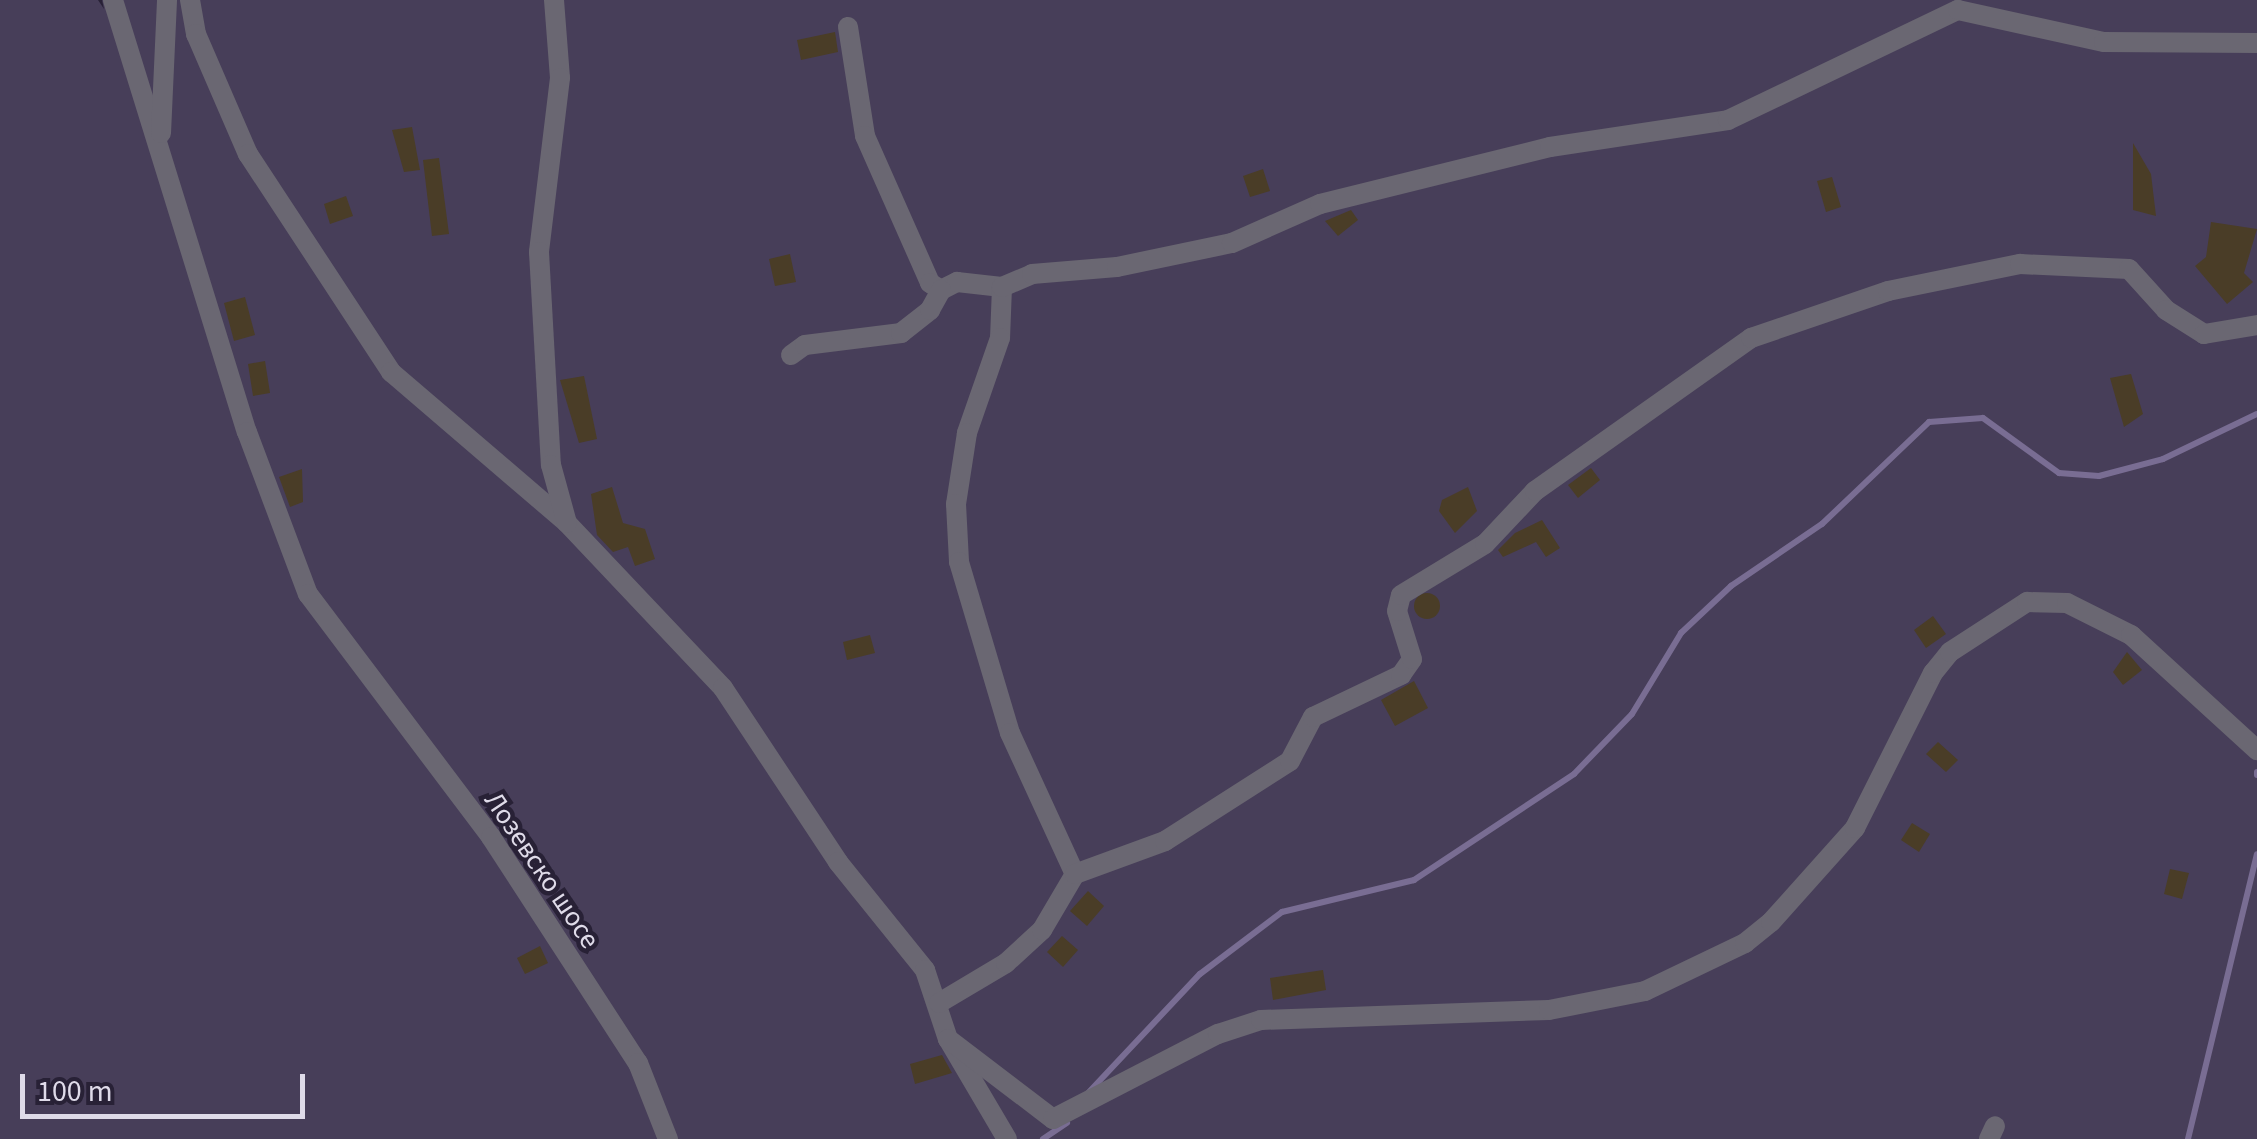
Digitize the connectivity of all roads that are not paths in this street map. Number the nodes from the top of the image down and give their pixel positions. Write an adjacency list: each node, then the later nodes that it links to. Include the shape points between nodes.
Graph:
1 (114, 0): 7 (street, Лозевско шосе)
2 (167, 0): 7 (street)
3 (190, 0): 12 (street, via 196,34 248,154 391,372)
4 (554, 0): 12 (street, via 560,78 539,252 552,464)
5 (848, 27): 9 (street, via 865,136 916,257)
6 (2257, 44): 8 (street, via 2104,42 1958,10 1728,120 1550,147 1320,204 1232,243 1117,268 1032,274)
7 (160, 155): 17 (street, Лозевско шосе, via 298,571 491,837 638,1063)
8 (1002, 287): 9 (street, via 957,282); 14 (street, via 1000,338 968,434 956,504 959,562 1010,732)
9 (941, 290): 11 (street, via 930,310 901,333 805,346)
10 (2257, 325): 14 (street, via 2204,334 2166,310 2129,269 2020,264 1888,291 1751,338 1535,491 1486,544 1401,595 1398,612 1412,659 1401,674 1314,716 1290,760 1165,841)
11 (790, 354)
12 (567, 523): 15 (street, via 723,688 838,862 925,970)
13 (2257, 750): 16 (street, via 2097,614 2067,603 2027,602 1950,652 1933,673 1856,828 1771,922 1745,943 1644,992 1549,1010 1261,1020 1053,1119)
14 (1075, 874): 15 (street, via 1042,930 1006,963)
15 (939, 1004): 16 (street)
16 (948, 1039): 18 (street)
17 (668, 1139)
18 (1007, 1139)

